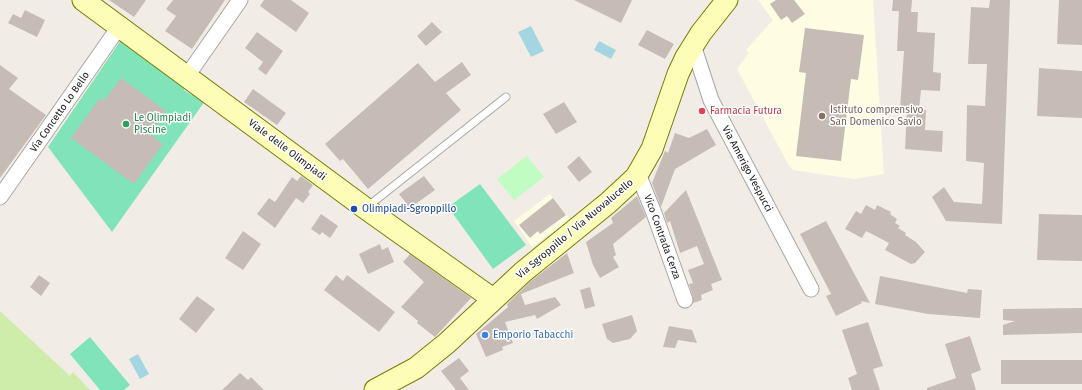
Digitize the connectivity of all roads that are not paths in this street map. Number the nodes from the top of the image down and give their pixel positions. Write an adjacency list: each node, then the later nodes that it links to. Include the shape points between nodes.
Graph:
1 (83, 0): 4 (main road, Viale delle Olimpiadi)
2 (240, 0): 7 (street)
3 (727, 0): 5 (main road, Via Sgroppillo / Via Nuovalucello)
4 (119, 27): 7 (main road, Viale delle Olimpiadi); 11 (street, Via Concetto Lo Bello)
5 (693, 45): 6 (main road, Via Sgroppillo / Via Nuovalucello); 9 (street, Via Amerigo Vespucci)
6 (678, 74): 9 (street, via 690,74); 10 (main road, Via Sgroppillo / Via Nuovalucello, via 652,149)
7 (187, 76): 12 (main road, Viale delle Olimpiadi)
8 (506, 97): 12 (lane)
9 (710, 100): 13 (street, Via Amerigo Vespucci)
10 (638, 174): 14 (main road, Via Sgroppillo / Via Nuovalucello, via 608,203); 15 (street, Vico Contrada Cerza)
11 (0, 197)
12 (365, 208): 14 (main road, Viale delle Olimpiadi)
13 (812, 289)
14 (493, 299): 16 (main road, Via Sgroppillo / Via Nuovalucello, via 447,343 416,368)
15 (685, 300)
16 (375, 390)

